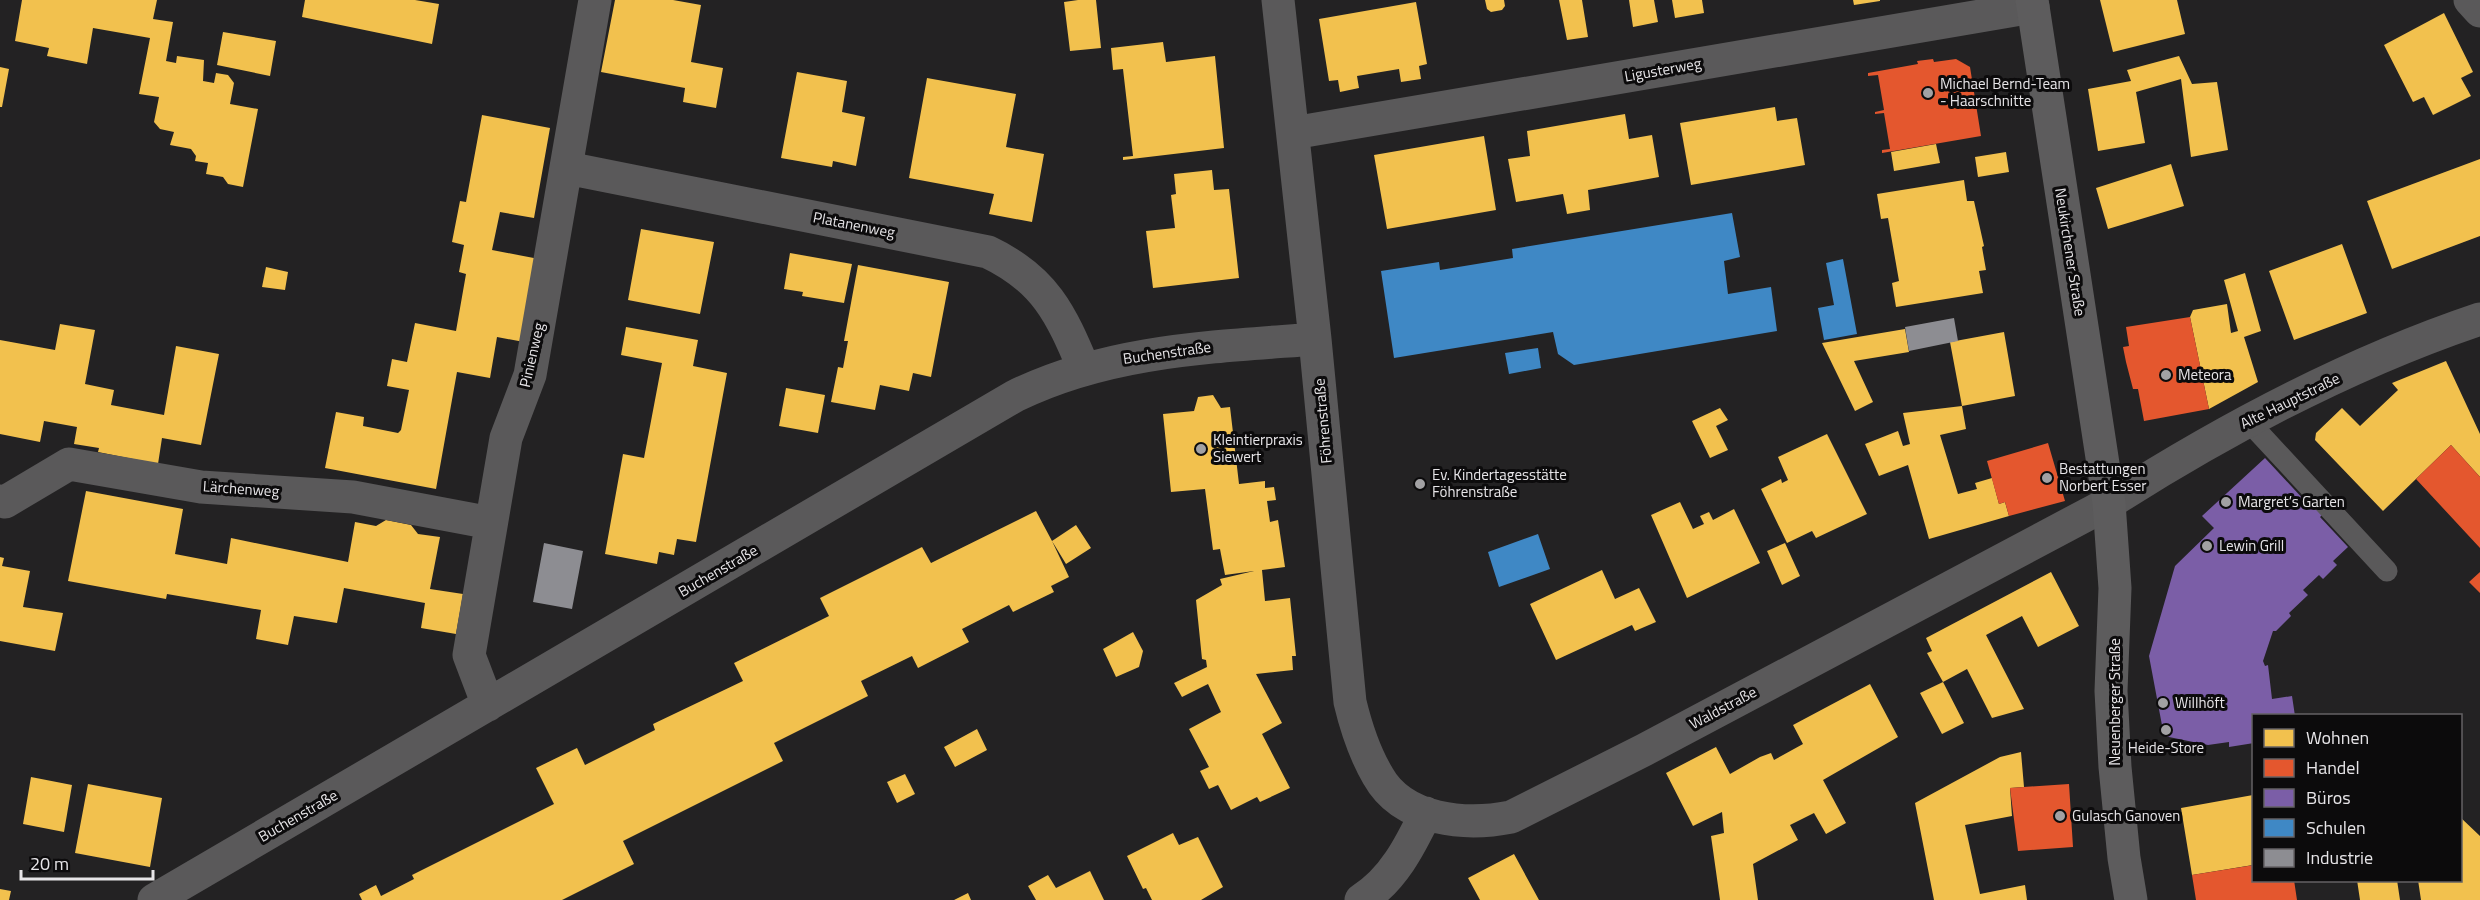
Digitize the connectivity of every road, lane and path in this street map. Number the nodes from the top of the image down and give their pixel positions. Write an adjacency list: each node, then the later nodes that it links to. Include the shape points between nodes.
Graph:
1 (595, 0): 7 (street, Pinienweg)
2 (1278, 0): 6 (street, Föhrenstraße)
3 (2470, 0): 5 (street)
4 (2033, 3): 6 (street, Ligusterweg); 13 (street, Neukirchener Straße)
5 (2480, 11)
6 (1293, 133): 9 (street, Föhrenstraße)
7 (567, 168): 10 (street, Platanenweg, via 988,252 1013,264 1050,299); 14 (street, Pinienweg, via 530,375 506,438)
8 (2480, 320): 11 (street, Alte Hauptstraße, via 2335,379)
9 (1315, 339): 10 (street, Buchenstraße, via 1130,356); 17 (street, Föhrenstraße, via 1350,702 1356,728 1378,776 1391,792)
10 (1084, 369): 16 (street, Buchenstraße, via 1015,396)
11 (2248, 421): 13 (street, Alte Hauptstraße); 15 (lane)
12 (0, 501): 14 (street, Lärchenweg, via 5,502 69,464 201,487 353,497)
13 (2109, 503): 17 (street, Waldstraße, via 1511,817 1461,822); 20 (street, Neuenberger Straße, via 2115,588 2111,691 2115,767)
14 (491, 523): 16 (street, Pinienweg, via 470,655)
15 (2387, 571)
16 (488, 705): 18 (street, Buchenstraße)
17 (1426, 813): 19 (street, via 1408,852 1388,877)
18 (154, 900)
19 (1361, 900)
20 (2132, 900)

